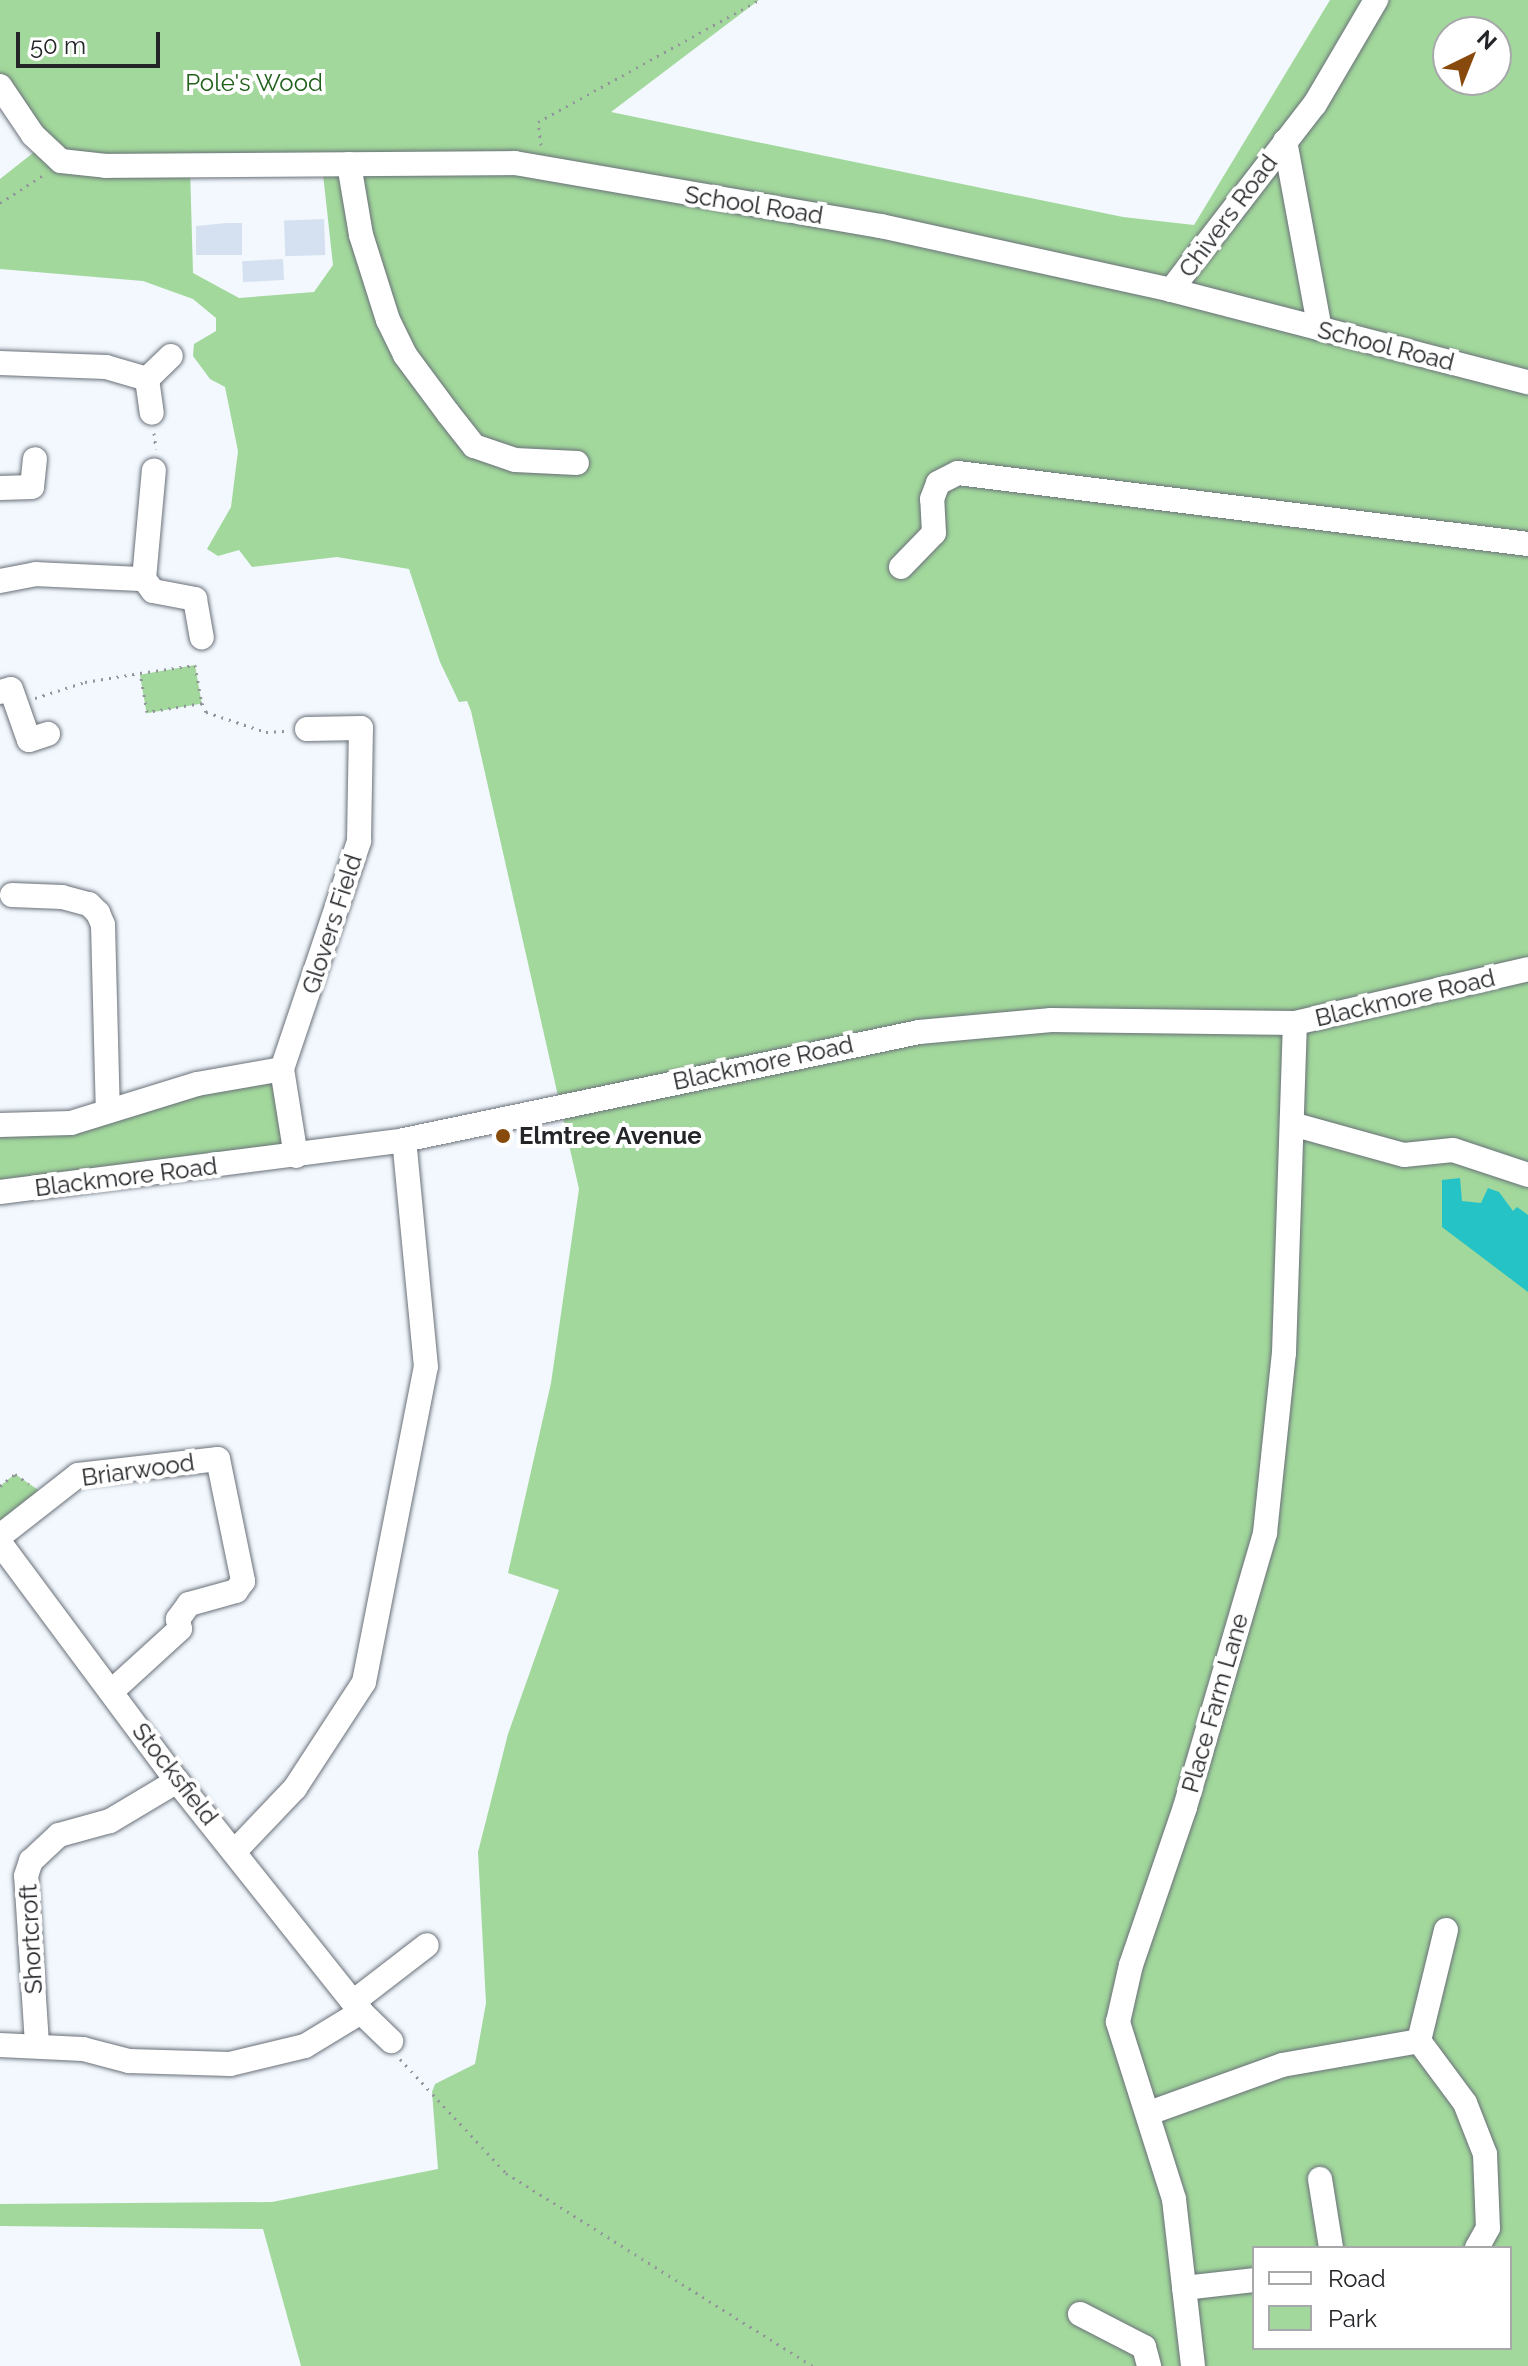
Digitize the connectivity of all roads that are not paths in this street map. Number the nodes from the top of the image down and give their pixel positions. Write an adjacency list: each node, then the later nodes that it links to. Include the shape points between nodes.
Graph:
1 (1376, 0): 3 (street, Chivers Road, via 1315,104)
2 (0, 86): 4 (street, School Road, via 33,135 61,161 106,166)
3 (1285, 141): 5 (street, Chivers Road); 6 (street, Chivers Road)
4 (349, 164): 5 (street, School Road, via 515,163 881,226); 13 (street, via 361,235 388,320 405,355 448,413 474,446 515,460)
5 (1171, 290): 6 (street, School Road)
6 (1320, 329): 10 (street, School Road)
7 (171, 356): 9 (street)
8 (0, 363): 9 (street, via 106,367)
9 (147, 379): 11 (street)
10 (1528, 382)
11 (152, 413)
12 (35, 459): 15 (street, via 32,487)
13 (577, 463)
14 (154, 470): 18 (street)
15 (0, 488)
16 (1528, 544): 17 (street, via 958,473 938,483 932,499 934,533)
17 (901, 567)
18 (144, 579): 19 (street, via 36,574); 20 (street, via 153,591 195,599)
19 (0, 581)
20 (202, 637)
21 (8, 698): 23 (street, via 29,740)
22 (307, 729): 27 (street, Glovers Field, via 370,720 359,841)
23 (48, 734)
24 (12, 895): 28 (street, via 62,897 89,904 98,913 103,925)
25 (1528, 969): 26 (street, Blackmore Road)
26 (1295, 1023): 29 (street, Place Farm Lane); 31 (street, Blackmore Road, via 1051,1020 945,1028)
27 (282, 1069): 28 (street, via 197,1084); 32 (street, Glovers Field)
28 (108, 1111): 30 (street, via 71,1123)
29 (1292, 1124): 33 (street, via 1404,1155 1453,1150); 47 (street, Place Farm Lane, via 1284,1353 1265,1533 1118,2022 1128,2065)
30 (0, 1125)
31 (404, 1140): 32 (street, Blackmore Road); 39 (street, via 426,1367 364,1682 295,1788)
32 (296, 1156): 34 (street, Blackmore Road)
33 (1528, 1175)
34 (0, 1192)
35 (0, 1536): 37 (street, Briarwood, via 78,1475 218,1459 243,1581 236,1591 189,1604 178,1619 180,1629)
36 (0, 1543): 37 (street, Stocksfield)
37 (111, 1692): 38 (street, Stocksfield)
38 (177, 1781): 39 (street, Stocksfield); 45 (street, Shortcroft, via 110,1821 59,1835 31,1861 26,1876)
39 (236, 1850): 42 (street, Stocksfield)
40 (1446, 1930): 44 (street)
41 (427, 1945): 42 (street)
42 (357, 2007): 43 (street, Stocksfield); 45 (street, via 305,2046 230,2064 129,2061)
43 (391, 2041)
44 (1419, 2041): 47 (street, via 1282,2065); 50 (street, via 1465,2103 1485,2154 1488,2228)
45 (37, 2044): 46 (street)
46 (0, 2045)
47 (1149, 2113): 52 (street, Place Farm Lane, via 1174,2199)
48 (1320, 2179): 49 (street)
49 (1331, 2246)
50 (1478, 2246)
51 (1252, 2280): 52 (street)
52 (1184, 2288): 55 (street, Place Farm Lane)
53 (1080, 2314): 54 (street, via 1144,2347)
54 (1149, 2366)
55 (1193, 2366)

